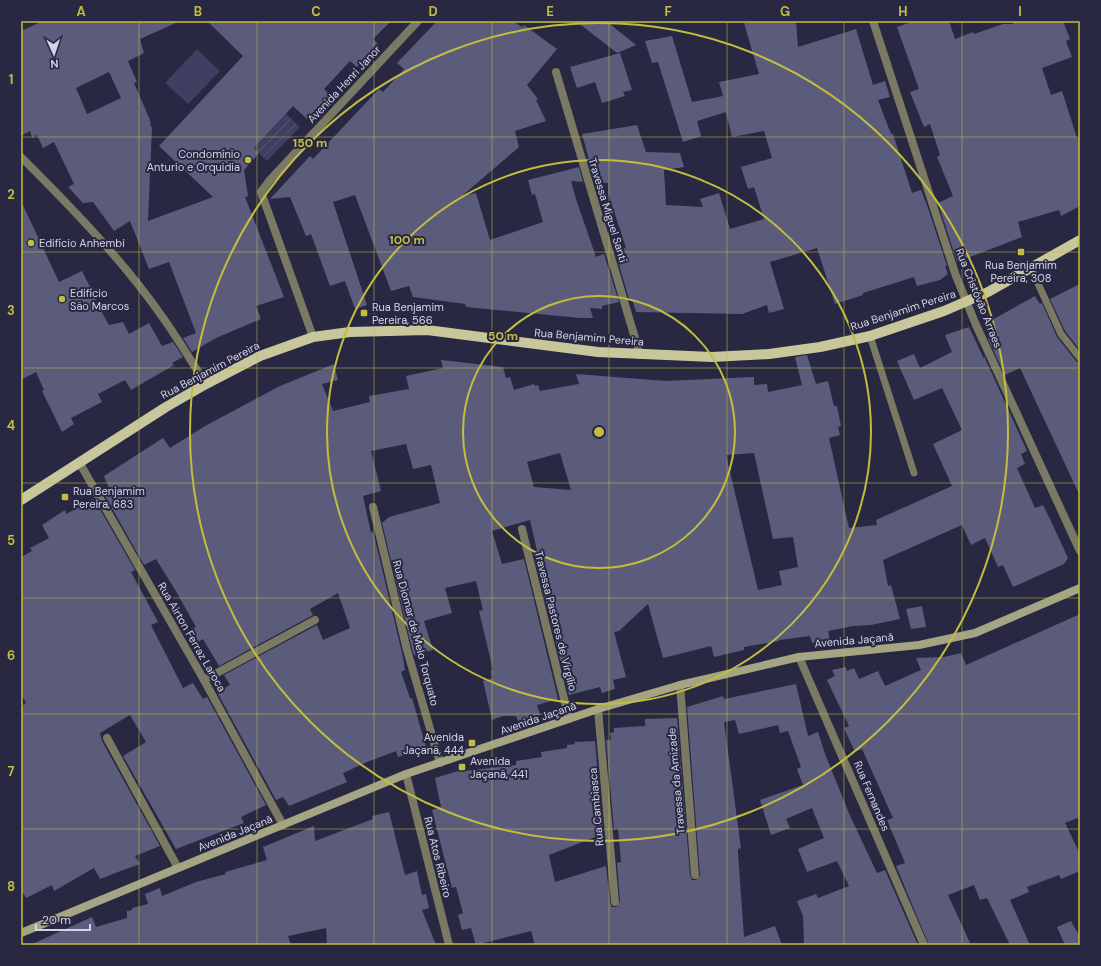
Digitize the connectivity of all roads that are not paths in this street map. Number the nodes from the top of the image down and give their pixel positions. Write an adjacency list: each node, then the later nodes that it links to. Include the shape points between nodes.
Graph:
1 (418, 21): 9 (street, Avenida Henri Janor, via 261,192)
2 (873, 21): 7 (street, Rua Cristóvão Arraes)
3 (556, 72): 10 (street, Travessa Miguel Santi)
4 (21, 157): 12 (street, via 51,187 140,288 161,314)
5 (1080, 240): 6 (main road, Rua Benjamim Pereira)
6 (1031, 268): 7 (main road, Rua Benjamim Pereira); 11 (lane, via 1061,334)
7 (966, 302): 8 (main road, Rua Benjamim Pereira, via 944,312); 18 (street, Rua Cristóvão Arraes)
8 (870, 336): 10 (main road, Rua Benjamim Pereira, via 820,347 769,354 712,357); 14 (lane)
9 (313, 337): 10 (main road, Rua Benjamim Pereira, via 350,332 427,330); 12 (main road, Rua Benjamim Pereira, via 260,356)
10 (640, 355)
11 (1080, 358)
12 (206, 384): 13 (main road, Rua Benjamim Pereira)
13 (79, 462): 15 (main road, Rua Benjamim Pereira); 22 (street, Rua Airton Ferraz Laroca)
14 (914, 473)
15 (21, 500)
16 (373, 507): 27 (street, Rua Diomar de Melo Torquato, via 407,650)
17 (522, 529): 25 (street, Travessa Pastores de Virgílio)
18 (1080, 551)
19 (1080, 588): 21 (street, Avenida Jaçanã, via 995,626 963,636 920,645)
20 (315, 620): 22 (street)
21 (799, 657): 23 (street, Avenida Jaçanã); 35 (street, Rua Fernandes)
22 (204, 680): 29 (street, Rua Airton Ferraz Laroca)
23 (680, 685): 24 (street, Avenida Jaçanã); 31 (street, Travessa da Amizade)
24 (598, 709): 25 (street, Avenida Jaçanã); 32 (street, Rua Cambiasca)
25 (569, 719): 27 (street, Avenida Jaçanã)
26 (107, 738): 30 (street)
27 (440, 763): 28 (street, Avenida Jaçanã)
28 (406, 774): 29 (street, Avenida Jaçanã); 34 (street, Rua Atos Ribeiro)
29 (283, 825): 30 (street, Avenida Jaçanã)
30 (178, 868): 33 (street, Avenida Jaçanã)
31 (695, 875)
32 (616, 902)
33 (21, 933)
34 (448, 945)
35 (924, 945)

